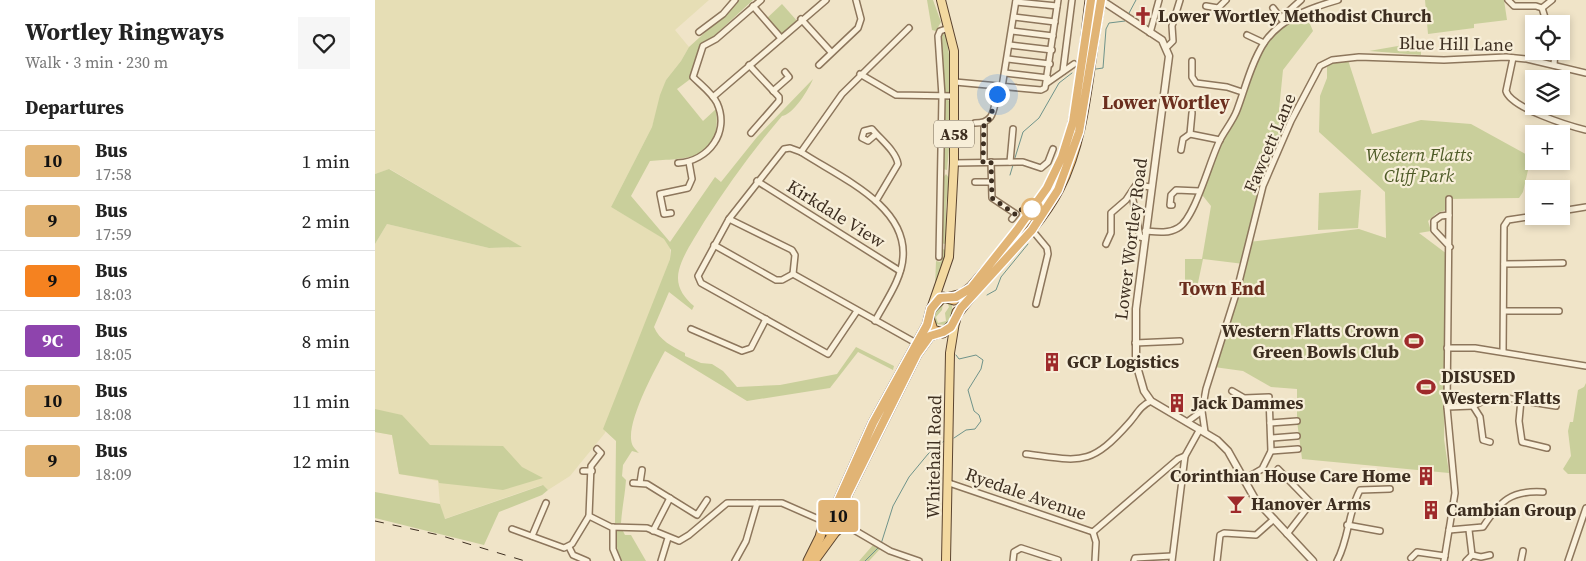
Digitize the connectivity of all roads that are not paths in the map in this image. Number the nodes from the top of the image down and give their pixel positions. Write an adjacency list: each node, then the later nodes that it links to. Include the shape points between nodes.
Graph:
1 (735, 0): 34 (street)
2 (761, 0): 18 (street)
3 (826, 0): 28 (street)
4 (856, 0): 43 (street, via 861,20 858,28)
5 (941, 0): 32 (main road, A58)
6 (1072, 0): 54 (street)
7 (1091, 0): 23 (highway)
8 (1101, 0): 22 (street); 23 (highway); 26 (highway)
9 (1159, 0): 35 (street)
10 (1180, 0): 41 (street, Lower Wortley Road, via 1172,26 1173,41)
11 (1226, 0): 19 (street, via 1218,8)
12 (1301, 0): 27 (street)
13 (1338, 0): 30 (street, via 1304,10)
14 (1508, 0): 21 (street, via 1514,6)
15 (1552, 0): 21 (street)
16 (1016, 1): 17 (street); 25 (street)
17 (1058, 3): 29 (street)
18 (753, 6): 38 (street); 67 (street, via 716,39 703,46 693,77)
19 (1207, 6)
20 (1273, 8): 27 (street)
21 (1542, 8): 24 (street)
22 (1114, 9): 26 (street); 35 (street)
23 (1089, 11): 113 (highway, via 1078,99 1062,157 1047,188)
24 (1544, 15)
25 (1014, 17): 29 (street); 33 (street)
26 (1098, 18): 106 (highway, via 1079,132 1058,190)
27 (1281, 18): 30 (street)
28 (801, 19): 38 (street); 43 (street)
29 (1055, 22): 37 (street)
30 (1285, 23): 39 (street)
31 (909, 28): 56 (street)
32 (949, 28): 59 (main road, A58); 65 (street, via 940,31 938,36)
33 (1012, 31): 37 (street); 40 (street)
34 (699, 32)
35 (1150, 33): 41 (street)
36 (1247, 35): 39 (street)
37 (1053, 36): 42 (street)
38 (780, 37): 52 (street)
39 (1264, 43): 63 (street)
40 (1010, 45): 42 (street); 45 (street)
41 (1167, 47): 93 (street, Lower Wortley Road, via 1170,62)
42 (1052, 50): 50 (street)
43 (831, 52): 49 (street)
44 (1513, 58): 48 (street, Blue Hill Lane, via 1359,57 1337,58); 53 (street, Blue Hill Lane); 72 (street, via 1506,91 1511,99 1554,121)
45 (1008, 59): 50 (street); 57 (street)
46 (1554, 60): 53 (street)
47 (1192, 61): 63 (street, via 1196,83)
48 (1325, 63): 145 (street, Fawcett Lane, via 1320,66 1291,121 1263,186)
49 (819, 64)
50 (1050, 64): 60 (street)
51 (1075, 64): 54 (street)
52 (749, 65): 62 (street); 67 (street)
53 (1554, 65): 55 (street, Blue Hill Lane)
54 (1063, 71): 60 (street)
55 (1586, 73)
56 (860, 74): 65 (street, via 896,95); 81 (street)
57 (1005, 74): 60 (street); 61 (street)
58 (788, 76): 62 (street)
59 (955, 82): 61 (street); 66 (main road, A58)
60 (1047, 82): 61 (street, via 1041,90)
61 (1002, 87)
62 (773, 91): 73 (street, via 779,101)
63 (1242, 92): 76 (street, via 1237,112)
64 (997, 94): 70 (street, via 990,119)
65 (942, 96): 66 (street); 77 (street)
66 (955, 96): 78 (main road, A58)
67 (713, 97): 82 (street, via 720,114 719,135 706,154)
68 (1191, 114): 74 (street)
69 (975, 123): 70 (street)
70 (984, 123): 83 (street)
71 (1013, 130): 85 (street)
72 (1586, 130)
73 (751, 133)
74 (1190, 134): 76 (street); 80 (street, via 1183,139)
75 (875, 135): 96 (street, via 897,156 898,164)
76 (1220, 140): 94 (street)
77 (941, 144): 78 (street); 88 (street)
78 (954, 144): 86 (main road, A58)
79 (1053, 149): 85 (street, via 1041,168)
80 (1181, 150)
81 (801, 152): 90 (street, via 784,148); 96 (street)
82 (689, 162): 87 (street); 101 (street, via 692,179 688,188 660,194 664,214)
83 (983, 162): 84 (street); 86 (street)
84 (991, 162): 85 (street); 92 (street)
85 (1010, 162)
86 (954, 163): 89 (main road, A58)
87 (678, 164)
88 (941, 172): 89 (street); 110 (street)
89 (953, 172): 111 (main road, A58)
90 (757, 181): 105 (street); 117 (street, Kirkdale View)
91 (975, 182): 92 (street)
92 (991, 182): 102 (street, via 992,198)
93 (1151, 187): 107 (street, Lower Wortley Road); 108 (street, via 1136,185 1126,200 1111,213 1114,234)
94 (1199, 191): 98 (street, via 1176,190 1171,195); 107 (street, via 1191,213 1178,228)
95 (1449, 199): 103 (street)
96 (876, 200): 117 (street, via 891,215 901,234 903,257)
97 (1133, 200): 107 (street, via 1140,237)
98 (1172, 206)
99 (1586, 207): 100 (street)
100 (1570, 210)
101 (671, 213)
102 (1015, 214)
103 (1449, 215): 112 (street); 112 (street, via 1434,221 1435,230)
104 (1525, 217): 116 (street, via 1508,220 1504,226)
105 (729, 219): 109 (street); 118 (street, via 792,250 795,255)
106 (1032, 230): 113 (highway, via 1024,230); 121 (street, via 1049,254); 128 (highway)
107 (1144, 234): 134 (street, Lower Wortley Road, via 1137,286)
108 (1106, 244)
109 (714, 245): 118 (street, via 776,280); 127 (street, via 699,276 701,283)
110 (940, 247): 111 (street); 114 (street)
111 (950, 247): 119 (main road, A58)
112 (1450, 247): 135 (street)
113 (999, 254): 120 (highway, via 971,288)
114 (939, 257)
115 (1563, 263): 116 (street)
116 (1504, 264): 124 (street)
117 (900, 271): 129 (street)
118 (793, 274): 123 (street)
119 (942, 280): 120 (main road); 122 (main road, A58)
120 (949, 297): 122 (highway, via 940,298); 128 (highway, via 957,306)
121 (1036, 304)
122 (931, 309): 126 (highway)
123 (857, 311): 127 (street, via 828,354); 129 (street)
124 (1504, 311): 125 (street); 136 (street)
125 (1559, 312)
126 (929, 318): 131 (highway, via 930,327); 133 (highway)
127 (766, 319): 130 (street, via 751,348 742,352)
128 (955, 319): 131 (highway, via 947,330); 137 (main road, Whitehall Road)
129 (875, 321): 133 (street)
130 (691, 329)
131 (939, 333): 137 (main road, Whitehall Road, via 948,342); 179 (highway, via 930,336 917,354 847,495)
132 (1180, 341): 134 (street)
133 (916, 343): 176 (highway, via 873,423 839,499)
134 (1135, 343): 141 (street, Lower Wortley Road, via 1139,379)
135 (1447, 348): 136 (street); 144 (street)
136 (1503, 352): 138 (street)
137 (950, 353): 166 (main road, Whitehall Road)
138 (1586, 366)
139 (1232, 392): 148 (street, via 1244,398 1269,397)
140 (1521, 400): 142 (street, via 1494,397); 143 (street); 153 (street, via 1522,442)
141 (1151, 402): 147 (street); 157 (street, via 1143,404 1129,423 1090,458 1075,460)
142 (1473, 406): 144 (street); 152 (street, via 1480,417 1483,440)
143 (1556, 406)
144 (1447, 407): 181 (street, via 1455,494)
145 (1202, 411): 147 (street); 149 (street, Fawcett Lane)
146 (1297, 421): 148 (street)
147 (1187, 422): 149 (street)
148 (1270, 423): 151 (street)
149 (1203, 431): 158 (street); 163 (street, via 1228,451)
150 (1297, 436): 151 (street)
151 (1272, 438): 156 (street)
152 (1490, 442)
153 (1547, 448)
154 (597, 449): 162 (street, via 601,452)
155 (1298, 449): 156 (street)
156 (1271, 452): 163 (street, via 1262,468)
157 (1026, 454)
158 (1185, 456): 185 (street); 194 (street)
159 (1278, 469): 186 (street, via 1311,503)
160 (642, 470): 165 (street)
161 (583, 471): 162 (street)
162 (591, 471): 174 (street)
163 (1243, 480): 175 (street)
164 (633, 483): 165 (street)
165 (640, 483): 169 (street)
166 (949, 483): 185 (street, Ryedale Avenue); 205 (main road, Whitehall Road)
167 (1390, 489): 177 (street, via 1360,490)
168 (1543, 492): 182 (street, via 1508,497 1483,527)
169 (670, 498): 170 (street, via 697,515); 183 (street)
170 (707, 500)
171 (546, 503): 187 (street)
172 (757, 503): 176 (street, via 788,505); 188 (street, via 727,502 683,539); 201 (street, via 746,541)
173 (1586, 508): 213 (street)
174 (589, 516): 178 (street); 189 (street)
175 (1274, 519): 186 (street); 209 (street, via 1256,536 1224,532 1220,535)
176 (825, 520): 179 (highway, via 827,531); 179 (highway, via 837,515); 202 (highway)
177 (1347, 525): 184 (street); 210 (street)
178 (613, 527): 183 (street); 199 (street, via 613,549)
179 (839, 527): 203 (highway); 204 (street, via 849,528 890,551)
180 (512, 529): 187 (street)
181 (1449, 530): 182 (street); 195 (street)
182 (1469, 530): 191 (street)
183 (653, 531): 188 (street)
184 (1380, 531)
185 (1093, 532): 207 (street)
186 (1287, 534): 197 (street)
187 (533, 536): 189 (street)
188 (669, 538): 200 (street)
189 (569, 547): 198 (street, via 573,555)
190 (1523, 551): 212 (street)
191 (1472, 554): 192 (street); 211 (street)
192 (1490, 555)
193 (1411, 558): 195 (street, via 1417,552)
194 (1172, 559): 208 (street, via 1143,556)
195 (1445, 559)
196 (1058, 560): 206 (street, via 1021,548 1014,552)
197 (1310, 560)
198 (587, 561)
199 (618, 561)
200 (661, 561)
201 (735, 561)
202 (808, 561)
203 (815, 561)
204 (919, 561)
205 (947, 561)
206 (1013, 561)
207 (1095, 561)
208 (1134, 561)
209 (1217, 561)
210 (1337, 561)
211 (1466, 561)
212 (1521, 561)
213 (1568, 561)

